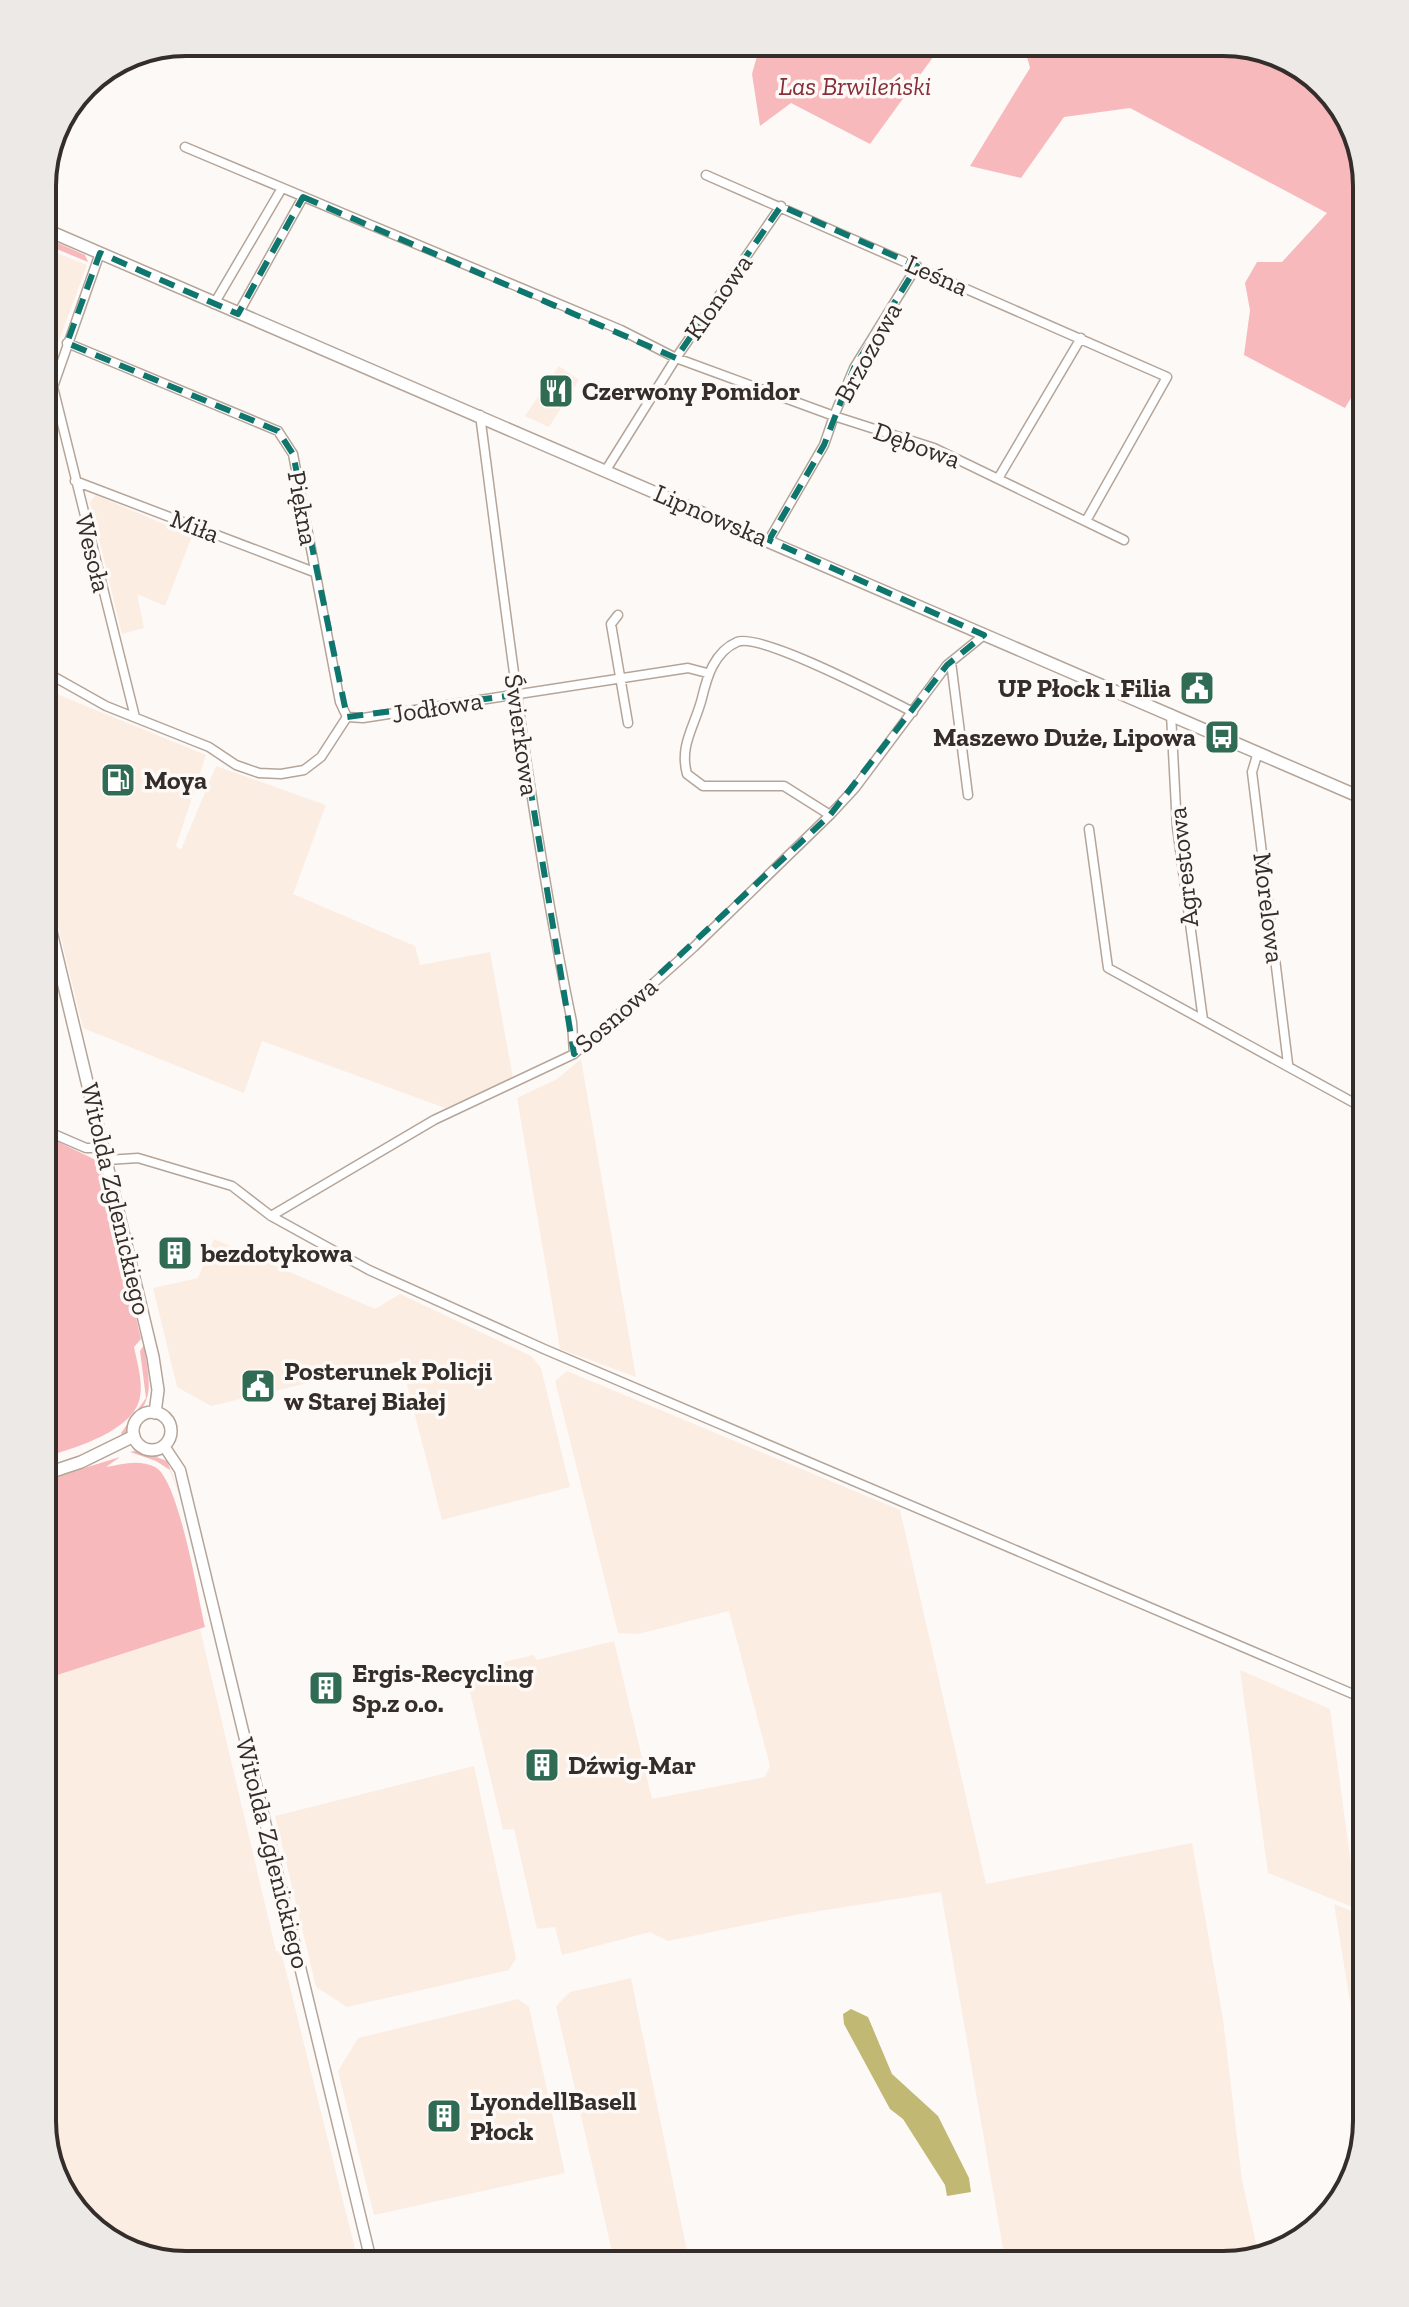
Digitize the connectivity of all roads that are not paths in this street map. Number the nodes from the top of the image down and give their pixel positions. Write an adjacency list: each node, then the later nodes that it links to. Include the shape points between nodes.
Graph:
1 (185, 147): 3 (street)
2 (706, 175): 5 (street, Leśna)
3 (282, 188): 4 (street); 9 (street)
4 (303, 197): 10 (street); 13 (street)
5 (781, 206): 8 (street, Leśna); 13 (street, Klonowa)
6 (56, 235): 7 (main road, Lipnowska)
7 (100, 253): 9 (main road, Lipnowska); 12 (street, Wesoła)
8 (917, 266): 11 (street, Leśna); 17 (street, Brzozowa, via 854,368)
9 (214, 304): 10 (main road, Lipnowska)
10 (238, 314): 16 (main road, Lipnowska)
11 (1081, 338): 19 (street); 21 (street, Leśna, via 1167,377)
12 (67, 343): 14 (street, Wesoła); 24 (street, Piękna, via 278,431 293,454)
13 (676, 358): 17 (street, Brzozowa); 18 (street, Klonowa)
14 (56, 378)
15 (56, 400): 20 (street, Wesoła)
16 (480, 414): 18 (main road, Lipnowska); 31 (street, Świerkowa)
17 (834, 416): 19 (street, Dębowa, via 934,448); 22 (street, via 824,445)
18 (606, 470): 22 (main road, Lipnowska)
19 (999, 477): 21 (street, Dębowa)
20 (75, 481): 24 (street, Miła); 34 (street, Wesoła)
21 (1086, 521): 23 (street, Dębowa)
22 (769, 540): 26 (main road, Lipnowska)
23 (1124, 540)
24 (314, 572): 35 (street, Piękna)
25 (618, 615): 30 (street, via 611,624)
26 (984, 635): 27 (street, Sosnowa); 33 (main road, Lipnowska)
27 (951, 662): 32 (street, Sosnowa); 39 (street)
28 (707, 673): 30 (street, Jodłowa, via 688,668); 32 (street, via 737,642 756,642); 40 (street, via 682,751 687,774 703,786 784,786)
29 (56, 678): 34 (street)
30 (621, 678): 31 (street, Jodłowa); 36 (street)
31 (515, 695): 35 (street, Jodłowa); 44 (street, Świerkowa)
32 (913, 712): 40 (street, Sosnowa)
33 (1171, 714): 37 (main road, Lipnowska); 43 (street, Agrestowa, via 1177,827)
34 (135, 717): 35 (street, via 209,747 236,765 281,774 304,770 321,757)
35 (347, 717)
36 (628, 723)
37 (1258, 752): 38 (main road, Lipnowska); 45 (street, Morelowa, via 1252,772)
38 (1353, 794)
39 (968, 795)
40 (830, 815): 44 (street, Sosnowa)
41 (1089, 829): 43 (street, via 1108,968)
42 (56, 952): 48 (main road, Witolda Zglenickiego)
43 (1203, 1020): 45 (street)
44 (574, 1054): 49 (street, Sosnowa, via 434,1120)
45 (1288, 1064): 46 (street)
46 (1353, 1102)
47 (56, 1135): 48 (street)
48 (105, 1154): 49 (street, via 138,1158 232,1186); 50 (main road, Witolda Zglenickiego, via 153,1357)
49 (271, 1216): 54 (street, via 353,1263 544,1349)
50 (155, 1413): 51 (main road, via 140,1417); 52 (main road, via 170,1426)
51 (134, 1436): 52 (main road, via 144,1448); 53 (main road)
52 (164, 1446): 55 (street, Witolda Zglenickiego, via 180,1470)
53 (56, 1470)
54 (1353, 1694)
55 (369, 2251)

